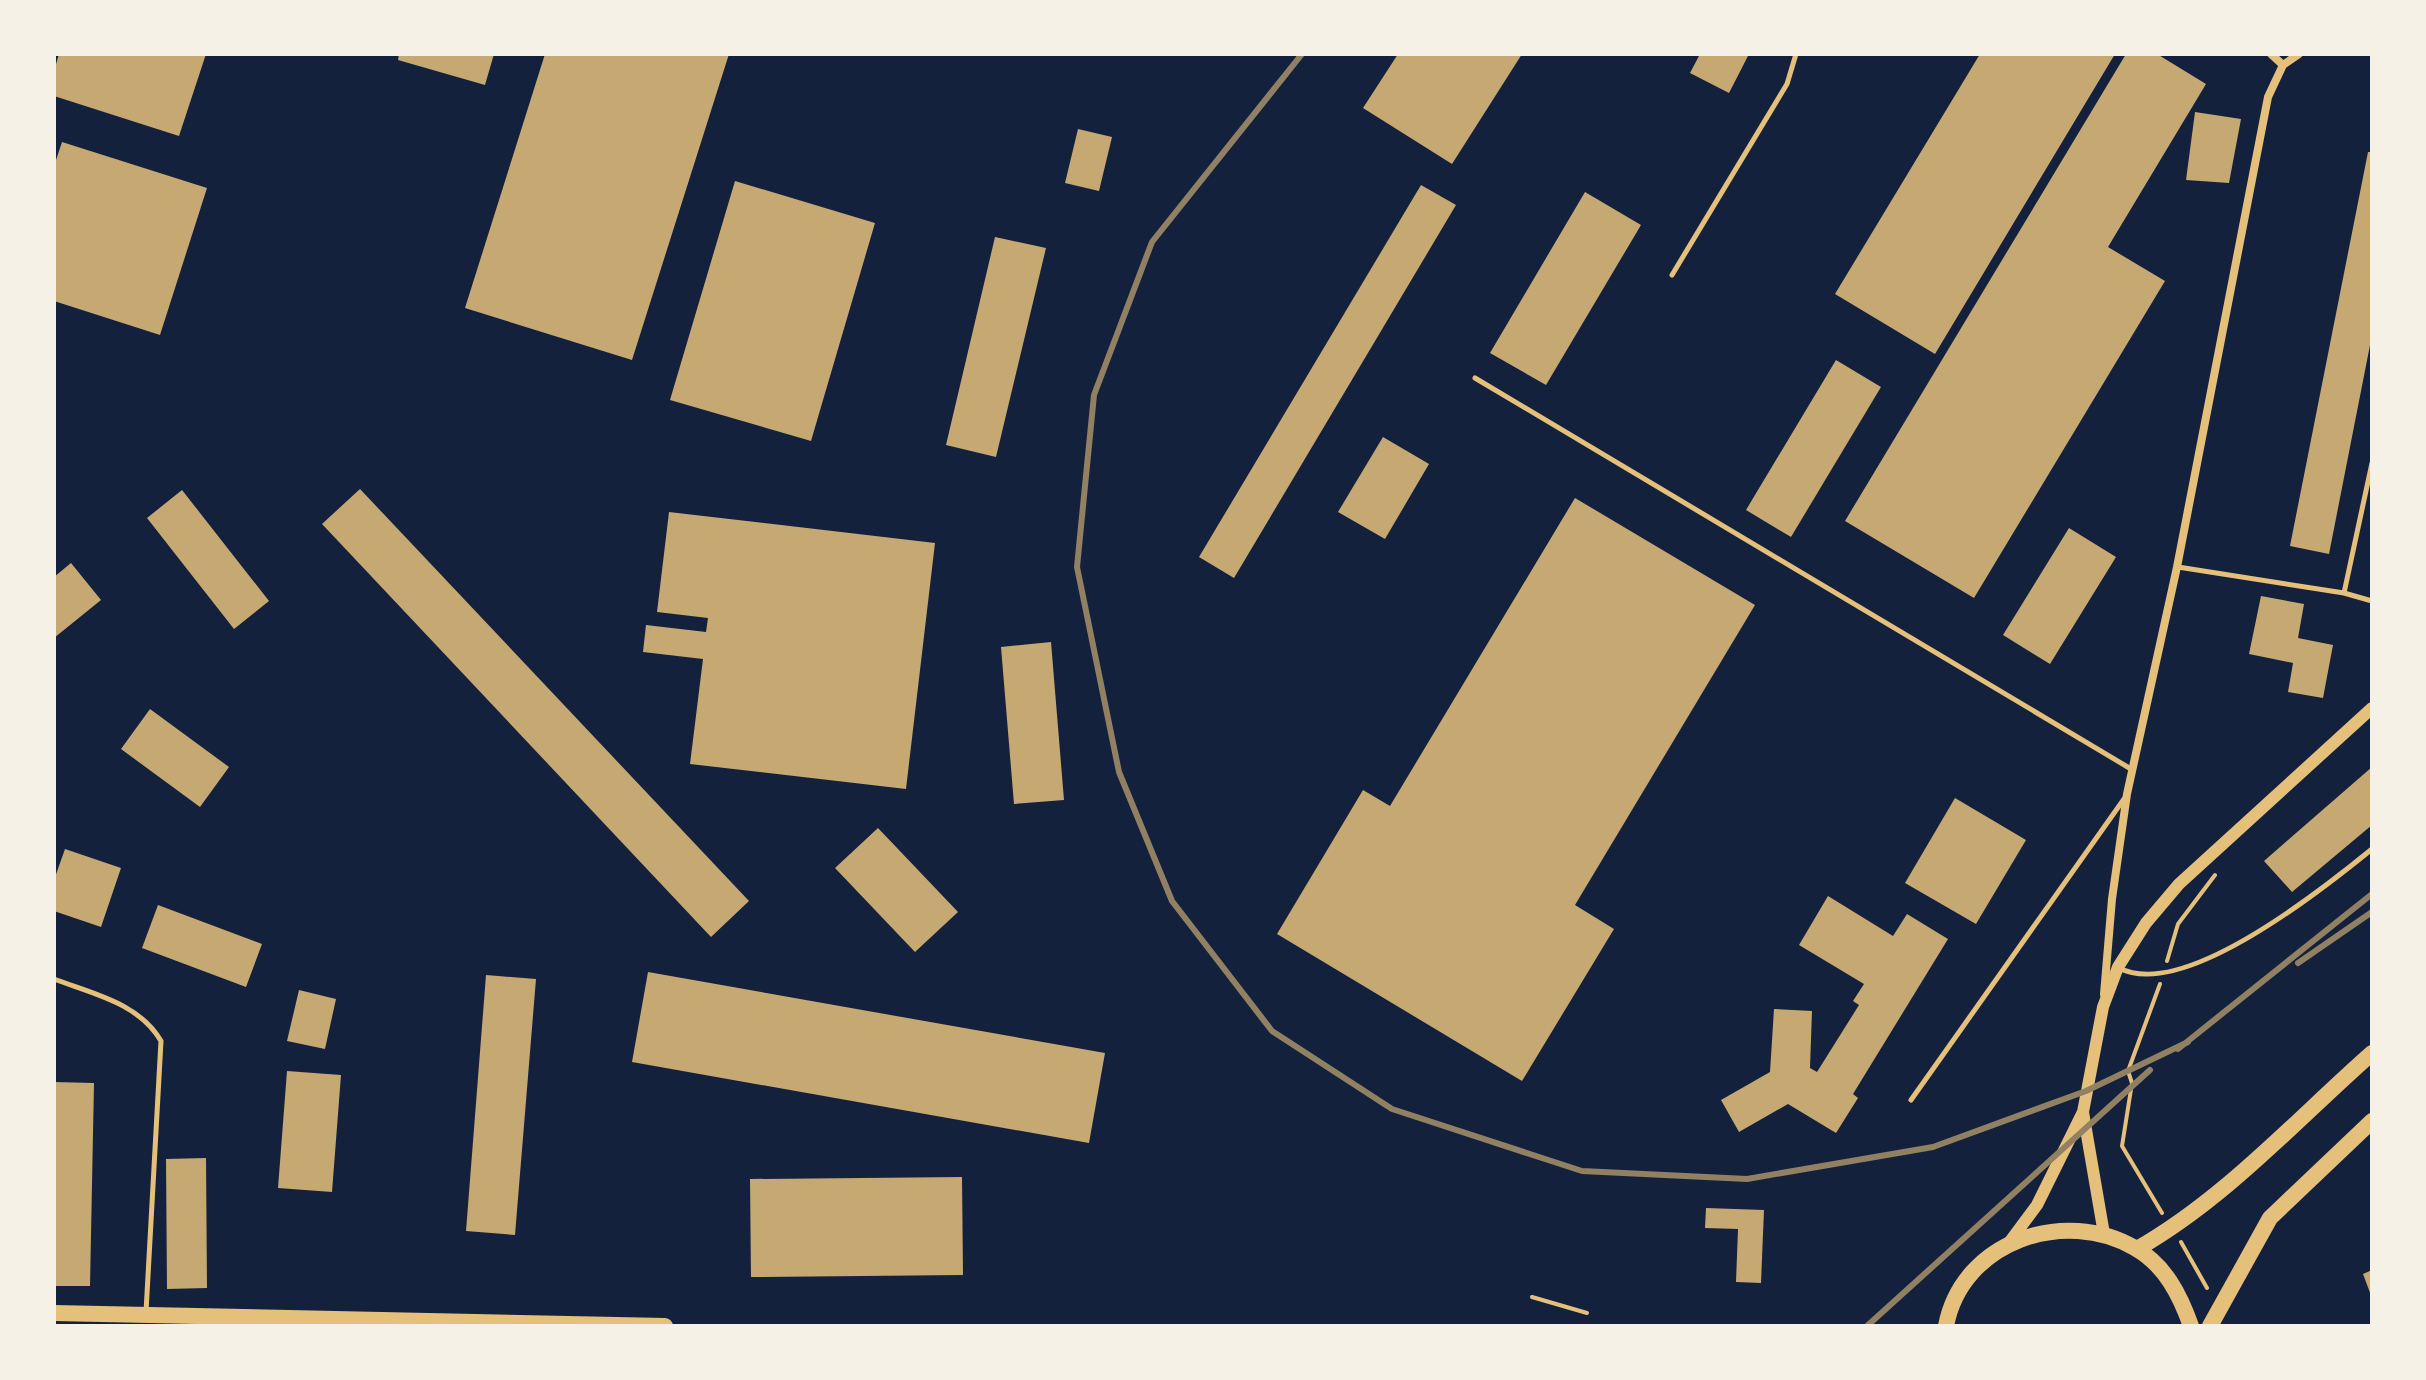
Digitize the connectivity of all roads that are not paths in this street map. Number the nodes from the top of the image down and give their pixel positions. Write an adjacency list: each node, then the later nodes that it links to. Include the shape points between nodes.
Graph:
1 (1796, 54): 5 (lane, via 1787,84)
2 (2271, 54): 4 (street)
3 (2299, 54): 4 (street)
4 (2283, 65): 8 (street, via 2268,97)
5 (1672, 275)
6 (1475, 378): 12 (lane)
7 (2372, 463): 9 (lane)
8 (2177, 567): 9 (lane); 12 (street)
9 (2344, 593): 10 (lane)
10 (2372, 601)
11 (2372, 708): 15 (street, via 2179,884)
12 (2132, 769): 13 (street)
13 (2127, 794): 17 (street); 19 (lane)
14 (2372, 849): 15 (lane, via 2297,906 2223,951 2173,973 2133,975)
15 (2118, 967): 17 (street)
16 (54, 979): 26 (lane, via 126,1006 145,1019 161,1041)
17 (2103, 1007): 20 (street)
18 (2372, 1053): 24 (main road, via 2244,1172)
19 (1911, 1100)
20 (2083, 1112): 22 (street); 23 (street, via 2037,1205)
21 (2372, 1121): 30 (main road, via 2270,1218)
22 (2104, 1234): 23 (main road, via 2039,1232); 24 (main road)
23 (2008, 1244): 28 (main road, via 1962,1287)
24 (2137, 1249): 29 (main road, via 2162,1270)
25 (54, 1313): 26 (main road)
26 (147, 1320): 27 (main road)
27 (665, 1326)
28 (1946, 1326)
29 (2191, 1326)
30 (2210, 1326)

